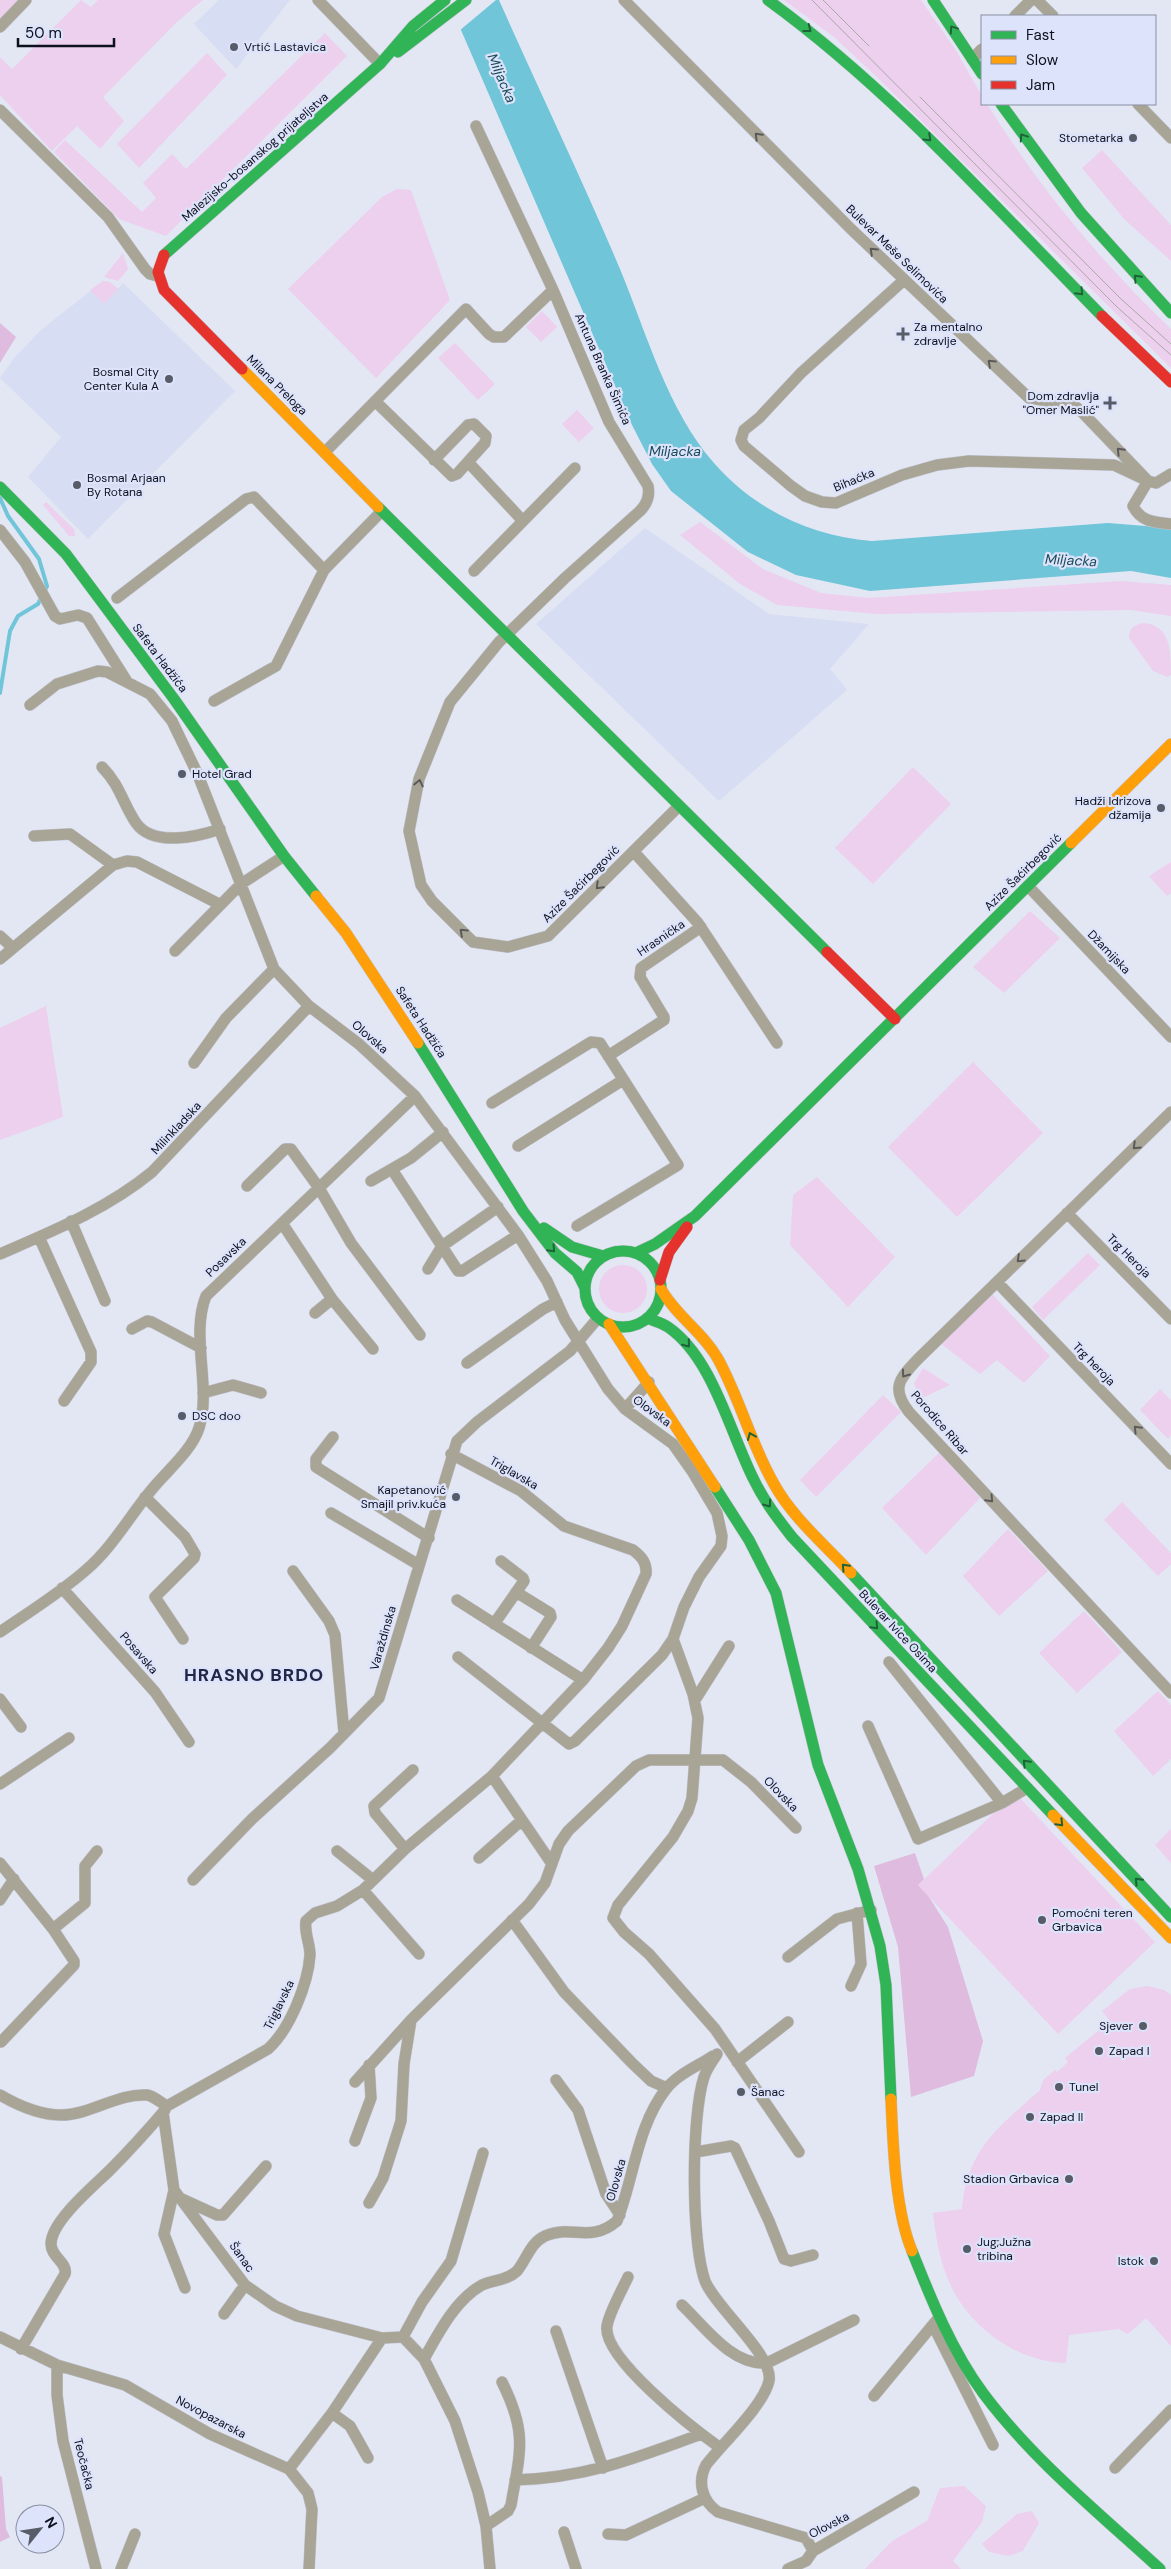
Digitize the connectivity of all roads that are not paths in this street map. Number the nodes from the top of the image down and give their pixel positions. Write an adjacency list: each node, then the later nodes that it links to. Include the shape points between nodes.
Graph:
1 (26, 0): 12 (street)
2 (318, 0): 15 (street)
3 (445, 0): 15 (main road, Malezijsko-bosanskog prijateljstva, via 413,26)
4 (466, 0): 15 (main road, Malezijsko-bosanskog prijateljstva)
5 (624, 0): 23 (street, Bulevar Meše Selimovića, one-way to 5)
6 (768, 0): 26 (main road, one-way to 26, via 842,57 903,113 1127,342)
7 (933, 0): 14 (main road, one-way to 7)
8 (1031, 0): 10 (street)
9 (1037, 0): 11 (street)
10 (1015, 15)
11 (1052, 15)
12 (0, 27)
13 (981, 50): 14 (street)
14 (972, 59): 16 (main road)
15 (380, 64): 22 (main road, Malezijsko-bosanskog prijateljstva, via 162,258)
16 (981, 72)
17 (1002, 105): 25 (main road, one-way to 17, via 1121,262 1065,197)
18 (1139, 105): 21 (street)
19 (0, 110): 22 (street, via 108,217 145,269)
20 (476, 126): 24 (street, Antuna Branka Šimića)
21 (1171, 138)
22 (158, 276): 28 (main road, Milana Preloga, via 167,294)
23 (904, 280): 33 (street, Bulevar Meše Selimovića, one-way to 23, via 1073,405 1029,398); 33 (street, Bihaćka, via 802,372 744,430 742,444 791,486 805,496 836,503 902,475 969,460 1114,465)
24 (553, 290): 27 (street, via 504,337 489,334 466,309); 42 (street, Antuna Branka Šimića, via 609,422 648,486 648,499 640,511)
25 (1171, 313)
26 (1171, 382)
27 (376, 401): 28 (street); 29 (street)
28 (325, 452): 35 (main road, Milana Preloga)
29 (434, 460): 30 (street, via 452,476); 30 (street, via 471,424 486,439)
30 (468, 462): 36 (street)
31 (575, 468): 36 (street)
32 (1171, 474): 33 (street, via 1156,483)
33 (1148, 481): 37 (street, via 1133,506 1145,520)
34 (0, 487): 52 (main road, Safeta Hadžića, via 66,554 174,699)
35 (382, 511): 39 (street); 42 (main road, Milana Preloga)
36 (522, 521): 40 (street)
37 (1171, 524)
38 (0, 530): 43 (street, via 25,562 55,616 60,619 78,615 87,618)
39 (324, 570): 41 (street, via 254,497 246,499); 44 (street, via 276,666)
40 (474, 570)
41 (117, 598)
42 (506, 636): 48 (main road); 51 (street, Azize Šaćirbegović, one-way to 42, via 548,936 508,947 473,942 432,902 420,885 409,831 419,779 450,702)
43 (126, 680): 45 (street, via 98,670 57,684); 49 (street, via 150,694 172,721)
44 (214, 701)
45 (30, 706)
46 (1171, 744): 55 (main road, Azize Šaćirbegović)
47 (102, 767): 49 (street, via 114,780 135,821 144,831 154,835 185,837)
48 (679, 806): 51 (street, Azize Šaćirbegović); 64 (main road)
49 (220, 829): 54 (street)
50 (34, 836): 53 (street, via 70,834)
51 (634, 852): 57 (street, Azize Šaćirbegović)
52 (284, 856): 54 (street); 80 (main road, Safeta Hadžića, via 364,959)
53 (113, 865): 56 (street, via 137,862); 59 (street)
54 (241, 884): 56 (street); 62 (street, Olovska)
55 (1028, 886): 64 (main road, Azize Šaćirbegović); 65 (street, Džamijska)
56 (219, 904): 60 (street)
57 (701, 927): 66 (street, Azize Šaćirbegović); 67 (street, Hrasnička, via 641,968 640,977 664,1020)
58 (0, 936): 59 (street)
59 (13, 948): 61 (street)
60 (175, 951)
61 (0, 959)
62 (274, 969): 63 (street, Olovska); 68 (street, via 226,1018)
63 (310, 1006): 70 (street, Olovska); 83 (street, Milinkladska, via 152,1172 129,1191)
64 (895, 1019): 82 (main road, Azize Šaćirbegović)
65 (1171, 1037)
66 (777, 1043)
67 (608, 1056): 69 (street); 71 (street, via 600,1043 591,1042)
68 (194, 1063)
69 (623, 1080): 74 (street); 85 (street, via 678,1165)
70 (415, 1096): 73 (street, Olovska); 78 (street, Posavska)
71 (492, 1103)
72 (1171, 1112): 81 (street, Porodice Ribar, one-way to 81)
73 (443, 1132): 75 (street); 79 (street, Olovska)
74 (518, 1146)
75 (393, 1170): 76 (street); 88 (street)
76 (371, 1181)
77 (247, 1186): 78 (street, via 288,1147)
78 (318, 1188): 84 (street, Posavska); 105 (street, via 351,1243)
79 (498, 1207): 86 (street, Olovska); 88 (street)
80 (523, 1211): 91 (main road, Safeta Hadžića, via 573,1248); 95 (main road, Safeta Hadžića, one-way to 95, via 549,1246 577,1272)
81 (1067, 1213): 93 (street, Porodice Ribar, one-way to 93); 101 (street, Trg Heroja)
82 (695, 1216): 89 (main road, Azize Šaćirbegović); 94 (main road, Azize Šaćirbegović, via 669,1252)
83 (71, 1221): 87 (street, Milinkladska); 97 (street)
84 (282, 1223): 96 (street); 107 (street, Posavska, via 206,1296 201,1314)
85 (576, 1226)
86 (518, 1235): 88 (street, via 462,1271 455,1268); 98 (street, Olovska)
87 (39, 1237): 90 (street, Milinkladska); 113 (street, via 91,1352 91,1362)
88 (442, 1246): 92 (street)
89 (636, 1253): 91 (main road, via 616,1251); 94 (main road, via 647,1259)
90 (0, 1254)
91 (603, 1256): 95 (main road, via 590,1270)
92 (428, 1269)
93 (997, 1282): 117 (street, Trg heroja, one-way to 93); 136 (street, Porodice Ribar, one-way to 136, via 902,1376 898,1391 900,1401)
94 (661, 1284): 104 (main road, via 659,1301); 166 (main road, Bulevar Ivice Osima, one-way to 94, via 784,1501 757,1449 718,1358 697,1330 671,1306)
95 (585, 1288): 100 (main road, via 591,1309)
96 (332, 1299): 99 (street); 108 (street)
97 (105, 1301)
98 (557, 1302): 106 (street, Olovska); 109 (street)
99 (315, 1313)
100 (598, 1318): 102 (main road); 106 (street)
101 (1171, 1319)
102 (609, 1324): 104 (main road); 110 (main road)
103 (132, 1328): 107 (street, via 152,1322)
104 (638, 1330): 110 (main road, via 638,1356); 149 (main road, Bulevar Ivice Osima, one-way to 149, via 667,1325 678,1333 694,1352 747,1469 780,1522)
105 (420, 1334)
106 (579, 1342): 114 (street, Olovska, via 608,1389); 116 (street, via 477,1422 457,1441)
107 (200, 1348): 111 (street, Posavska)
108 (373, 1349)
109 (467, 1364)
110 (649, 1382): 114 (street); 164 (main road, via 749,1540 776,1593 818,1765)
111 (203, 1393): 112 (street, via 233,1385); 118 (street, Posavska, via 199,1428)
112 (261, 1393)
113 (64, 1401)
114 (625, 1409): 130 (street, Olovska, via 672,1444 713,1505 720,1525 722,1536 718,1553 700,1577)
115 (333, 1437): 120 (street, via 316,1459 316,1467)
116 (451, 1454): 120 (street, Varaždinska); 135 (street, Triglavska, via 521,1491 564,1526 633,1550 647,1566 622,1626)
117 (1171, 1464)
118 (145, 1497): 124 (street, Posavska, via 108,1547 86,1570); 129 (street, via 194,1549 194,1558 155,1597)
119 (331, 1513): 122 (street)
120 (429, 1538): 122 (street, Varaždinska)
121 (501, 1561): 125 (street, via 523,1578 523,1584)
122 (419, 1565): 142 (street, Varaždinska, via 383,1691)
123 (293, 1571): 142 (street, via 329,1621 335,1635)
124 (62, 1588): 128 (street, Posavska); 144 (street, Posavska, via 155,1692)
125 (516, 1592): 127 (street); 132 (street, via 550,1613 551,1617)
126 (457, 1600): 127 (street)
127 (494, 1624): 132 (street)
128 (0, 1632)
129 (183, 1639)
130 (673, 1639): 138 (street); 139 (street, Olovska, via 662,1655 575,1741 569,1744)
131 (729, 1646): 138 (street)
132 (531, 1648): 135 (street)
133 (458, 1656): 139 (street)
134 (889, 1662): 150 (street)
135 (583, 1680): 139 (street, Triglavska)
136 (1171, 1693)
137 (0, 1699): 141 (street)
138 (694, 1700): 145 (street, via 698,1718)
139 (544, 1722): 147 (street, Triglavska)
140 (868, 1726): 150 (street, via 916,1838)
141 (21, 1727)
142 (344, 1733): 160 (street, Varaždinska, via 252,1819)
143 (69, 1738): 148 (street)
144 (189, 1742)
145 (694, 1762): 152 (street, Olovska, via 728,1762); 158 (street, Olovska, via 649,1760 636,1766 568,1831 558,1844); 176 (street, via 688,1811 655,1862 618,1905 613,1918 690,2000)
146 (413, 1770): 153 (street, via 374,1806 376,1813)
147 (492, 1776): 151 (street); 153 (street, Triglavska)
148 (0, 1784)
149 (1026, 1788): 150 (street); 169 (main road, Bulevar Ivice Osima, one-way to 169)
150 (1002, 1803)
151 (522, 1820): 156 (street); 158 (street)
152 (796, 1828)
153 (405, 1848): 161 (street, Triglavska)
154 (97, 1851): 168 (street, via 85,1866 85,1903)
155 (338, 1851): 161 (street)
156 (479, 1858)
157 (0, 1863): 159 (street)
158 (552, 1864): 167 (street, Olovska, via 540,1890)
159 (14, 1879): 163 (street); 168 (street)
160 (193, 1880)
161 (373, 1880): 162 (street, Triglavska)
162 (363, 1890): 170 (street); 184 (street, Triglavska, via 306,1921 304,1929 310,1954 307,1979 278,2039)
163 (0, 1900)
164 (872, 1910): 165 (street); 200 (main road, via 886,1985 893,2138 900,2201 910,2247)
165 (857, 1914): 171 (street, via 837,1919); 172 (street, via 861,1964)
166 (1171, 1917)
167 (512, 1920): 173 (street, Olovska); 182 (street, via 564,1992 632,2064 652,2081)
168 (53, 1929): 175 (street, via 74,1965)
169 (1171, 1938)
170 (419, 1954)
171 (788, 1957)
172 (851, 1986)
173 (410, 2020): 179 (street, Olovska); 191 (street, via 401,2121 383,2178)
174 (788, 2022): 178 (street)
175 (1, 2042)
176 (727, 2047): 177 (street, Olovska); 178 (street)
177 (717, 2054): 182 (street, Olovska); 186 (street, Olovska, via 703,2079 696,2123)
178 (737, 2062): 187 (street)
179 (369, 2065): 181 (street, Olovska); 185 (street, via 371,2098)
180 (556, 2080): 192 (street, via 578,2110 606,2194)
181 (355, 2082)
182 (667, 2088): 192 (street, Olovska, via 643,2136)
183 (0, 2095): 184 (street, via 26,2109 62,2115 147,2095)
184 (165, 2109): 190 (street, Šanac); 205 (street, Triglavska, via 110,2170 76,2201 57,2229 51,2244 55,2258 66,2271)
185 (355, 2141)
186 (696, 2152): 193 (street, via 735,2148 784,2259 791,2261); 207 (street, Olovska, via 695,2202 705,2280 716,2299)
187 (799, 2152)
188 (484, 2153): 203 (street, via 450,2262)
189 (266, 2166): 190 (street, via 223,2215)
190 (177, 2194): 195 (street, Šanac); 196 (street, via 164,2234)
191 (369, 2203)
192 (620, 2215): 206 (street, Olovska, via 609,2228 598,2232 558,2232 545,2236 529,2250 510,2276 482,2285 472,2292 443,2325)
193 (813, 2255)
194 (628, 2277): 213 (street, via 607,2326 608,2337 631,2373)
195 (245, 2285): 198 (street); 204 (street, Šanac, via 291,2314)
196 (185, 2288)
197 (682, 2305): 207 (street, via 730,2351 756,2364)
198 (224, 2314)
199 (854, 2320): 207 (street)
200 (936, 2322): 210 (street); 214 (street); 234 (main road, via 982,2392 1027,2446)
201 (556, 2331): 217 (street)
202 (0, 2337): 205 (street, Novopazarska)
203 (402, 2337): 204 (street, Šanac); 206 (street)
204 (382, 2338): 212 (street)
205 (21, 2349): 208 (street, Novopazarska)
206 (424, 2359): 223 (street, via 455,2421)
207 (767, 2362): 215 (street, via 770,2380 763,2395)
208 (57, 2365): 219 (street, Novopazarska, via 125,2385 210,2434); 228 (street, Teočačka, via 63,2441)
209 (502, 2382): 220 (street, via 520,2426 522,2445)
210 (874, 2396)
211 (1171, 2410): 218 (street)
212 (332, 2413): 216 (street, via 350,2426); 219 (street)
213 (701, 2434): 215 (street); 217 (street)
214 (993, 2444)
215 (719, 2447): 222 (street, via 701,2475)
216 (368, 2458)
217 (603, 2468): 220 (street, via 570,2476)
218 (1115, 2468)
219 (289, 2469): 230 (street, Novopazarska, via 308,2494 312,2509)
220 (515, 2480): 223 (street, via 508,2511)
221 (914, 2492): 227 (street, Olovska)
222 (705, 2498): 226 (street, via 626,2535); 227 (street, Olovska, via 718,2512 806,2538)
223 (486, 2526): 231 (street)
224 (564, 2532): 232 (street)
225 (135, 2534): 229 (street)
226 (608, 2534)
227 (813, 2551): 233 (street, via 806,2561)
228 (96, 2569)
229 (121, 2569)
230 (309, 2569)
231 (490, 2569)
232 (576, 2569)
233 (788, 2569)
234 (1160, 2569)

